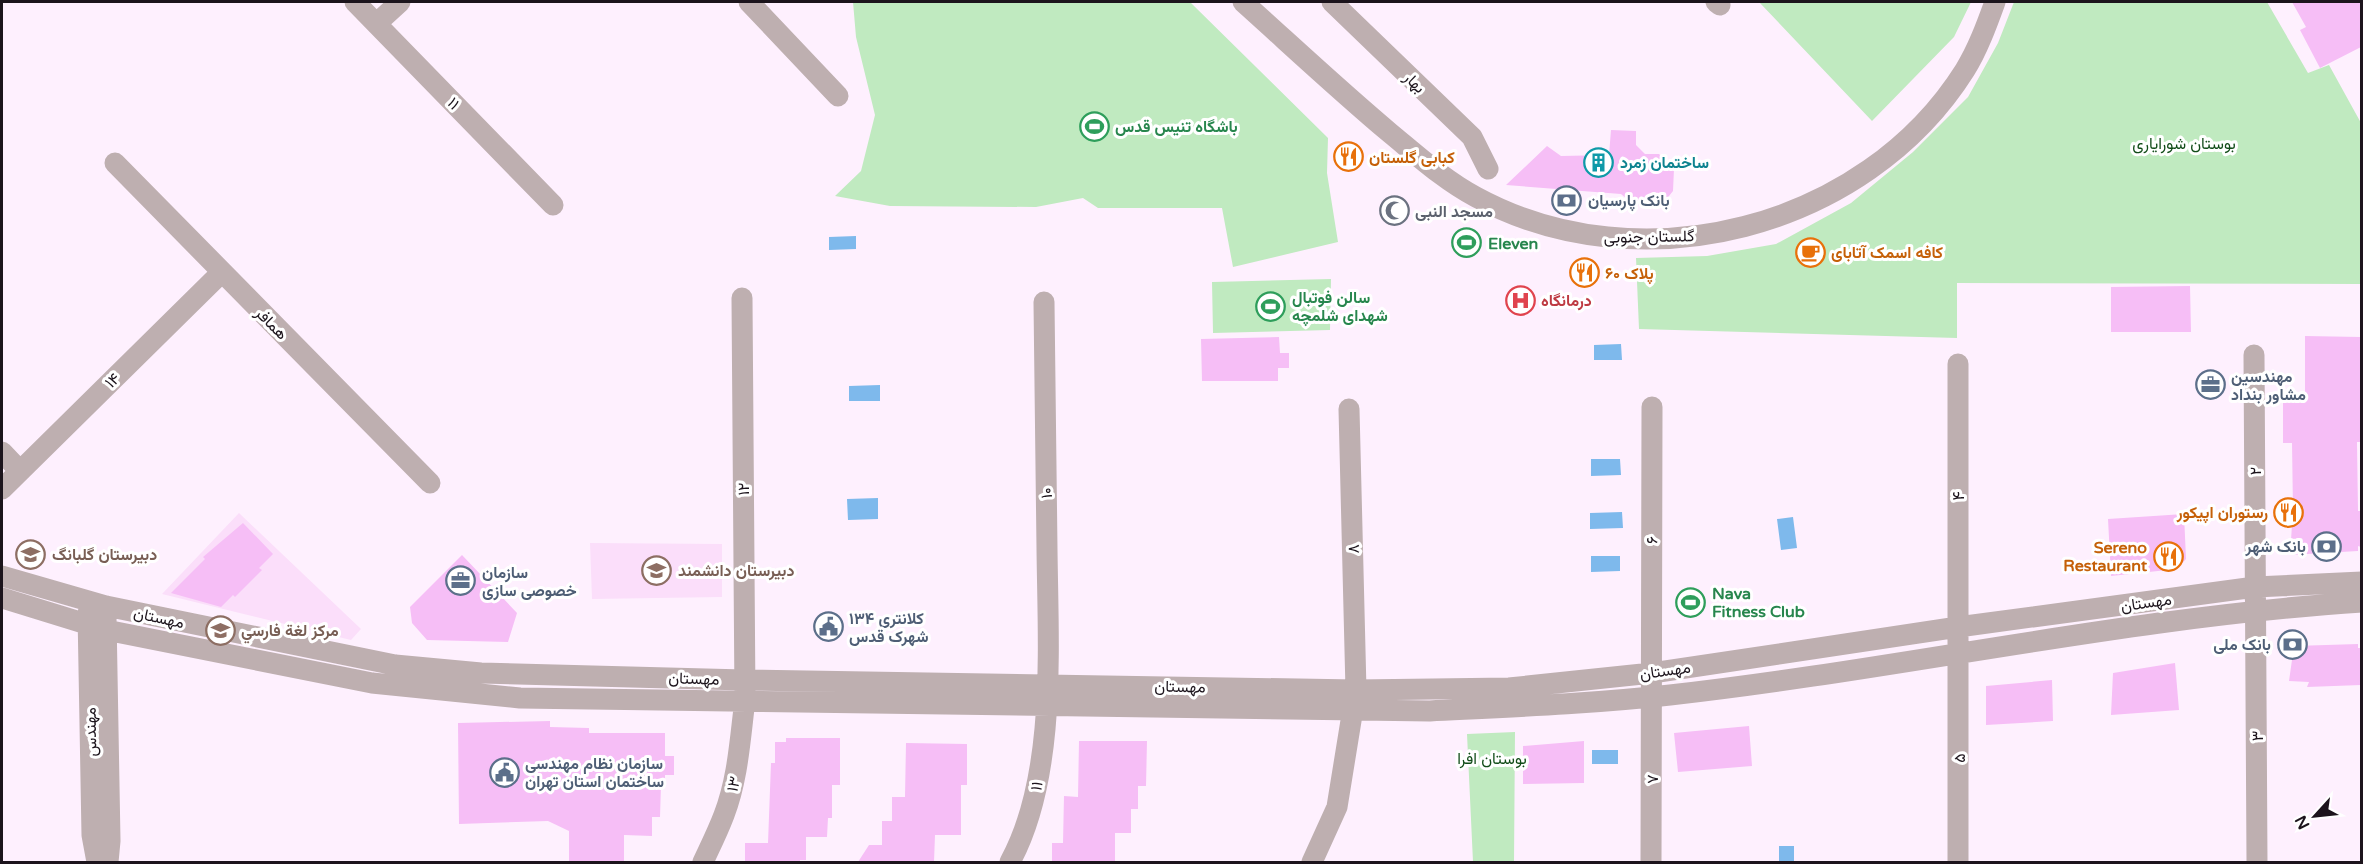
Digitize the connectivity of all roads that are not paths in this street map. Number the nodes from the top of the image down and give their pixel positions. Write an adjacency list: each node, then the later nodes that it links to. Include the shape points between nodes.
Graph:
1 (355, 2): 7 (street, ۱۱)
2 (400, 2): 7 (street)
3 (749, 2): 8 (street)
4 (1243, 2): 6 (street, گلستان جنوبی, via 1445,179 1500,209 1561,229 1599,237 1652,239 1706,235 1780,216 1874,167 1935,110 1965,69)
5 (1332, 2): 10 (street, بهار, via 1472,136)
6 (1995, 2)
7 (377, 23): 11 (street, ۱۱)
8 (838, 96)
9 (115, 163): 12 (street, همافر)
10 (1488, 169)
11 (553, 205)
12 (222, 272): 20 (street, ۱۴); 21 (street, همافر)
13 (742, 298): 36 (street, ۱۲)
14 (1044, 302): 35 (street, ۱۰)
15 (2254, 355): 25 (street, ۲)
16 (1958, 364): 31 (street, ۴)
17 (1652, 407): 33 (street, ۶)
18 (1349, 409): 39 (street, ۸)
19 (2, 452): 20 (street)
20 (20, 471): 22 (street, ۱۴)
21 (430, 483)
22 (2, 489)
23 (2, 576): 28 (street, مهستان)
24 (2361, 582): 25 (street, مهستان)
25 (2255, 587): 29 (street, ۲); 31 (street, مهستان)
26 (2, 598): 30 (street)
27 (2361, 602): 29 (street)
28 (97, 603): 30 (street, مهندس); 34 (street, مهستان, via 395,665)
29 (2256, 610): 32 (street); 48 (street, ۳)
30 (97, 627): 38 (street, via 372,683); 41 (street, مهندس, via 92,835); 42 (street, مهندس)
31 (1958, 627): 32 (street, ۴); 33 (street, مهستان)
32 (1959, 654): 37 (street); 47 (street, ۵)
33 (1652, 673): 37 (street, ۶); 39 (street, مهستان)
34 (538, 674): 36 (street, مهستان); 38 (street)
35 (1048, 683): 36 (street, مهستان); 39 (street, مهستان); 40 (street, ۱۰)
36 (745, 690): 38 (street); 40 (street); 43 (street, ۱۳, via 730,795)
37 (1652, 696): 39 (street, via 1430,711); 46 (street, ۷)
38 (538, 698)
39 (1354, 700): 40 (street); 45 (street, ۸, via 1337,807)
40 (1046, 706): 44 (street, ۱۱, via 1038,787)
41 (97, 862)
42 (108, 862)
43 (703, 862)
44 (1010, 862)
45 (1312, 862)
46 (1651, 862)
47 (1958, 862)
48 (2257, 862)

